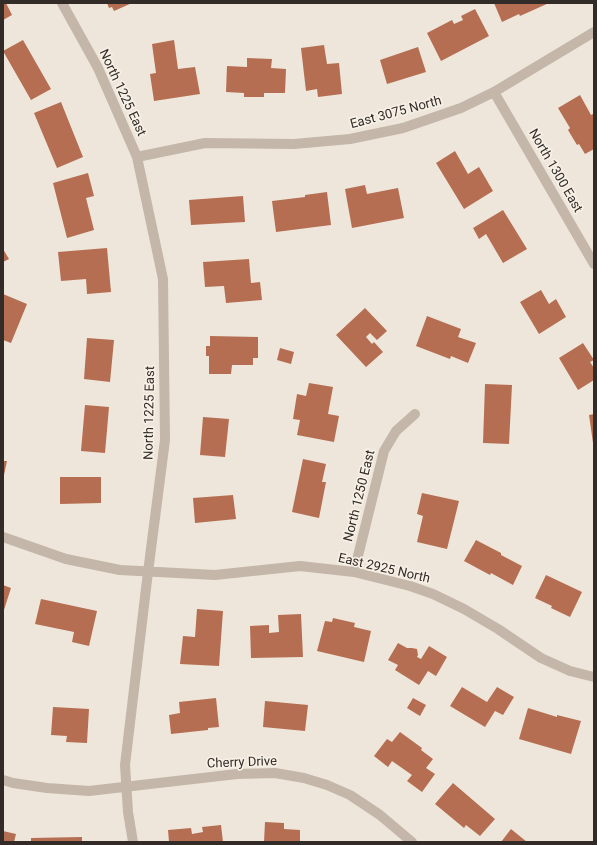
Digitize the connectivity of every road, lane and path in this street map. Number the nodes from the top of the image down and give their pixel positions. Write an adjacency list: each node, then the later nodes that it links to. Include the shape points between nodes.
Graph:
1 (62, 3): 4 (street, North 1225 East, via 98,68)
2 (594, 32): 3 (street, East 3075 North)
3 (494, 92): 4 (street, East 3075 North, via 461,108 403,128 350,139 294,144 205,143); 5 (street, North 1300 East)
4 (137, 157): 8 (street, North 1225 East, via 164,279 165,440)
5 (594, 264)
6 (416, 414): 9 (street, North 1250 East, via 396,431 384,451)
7 (3, 537): 8 (street, East 2925 North, via 66,559 120,570)
8 (148, 572): 9 (street, East 2925 North, via 215,575 300,566); 12 (street, North 1225 East, via 125,765)
9 (354, 572): 10 (street, East 2925 North, via 434,594 498,629 541,658 570,671)
10 (594, 677)
11 (3, 780): 12 (street, Cherry Drive, via 47,788 89,791)
12 (127, 786): 13 (street, North 1225 East); 14 (street, Cherry Drive, via 237,774 275,773 304,778 350,795 380,815)
13 (133, 842)
14 (412, 842)

